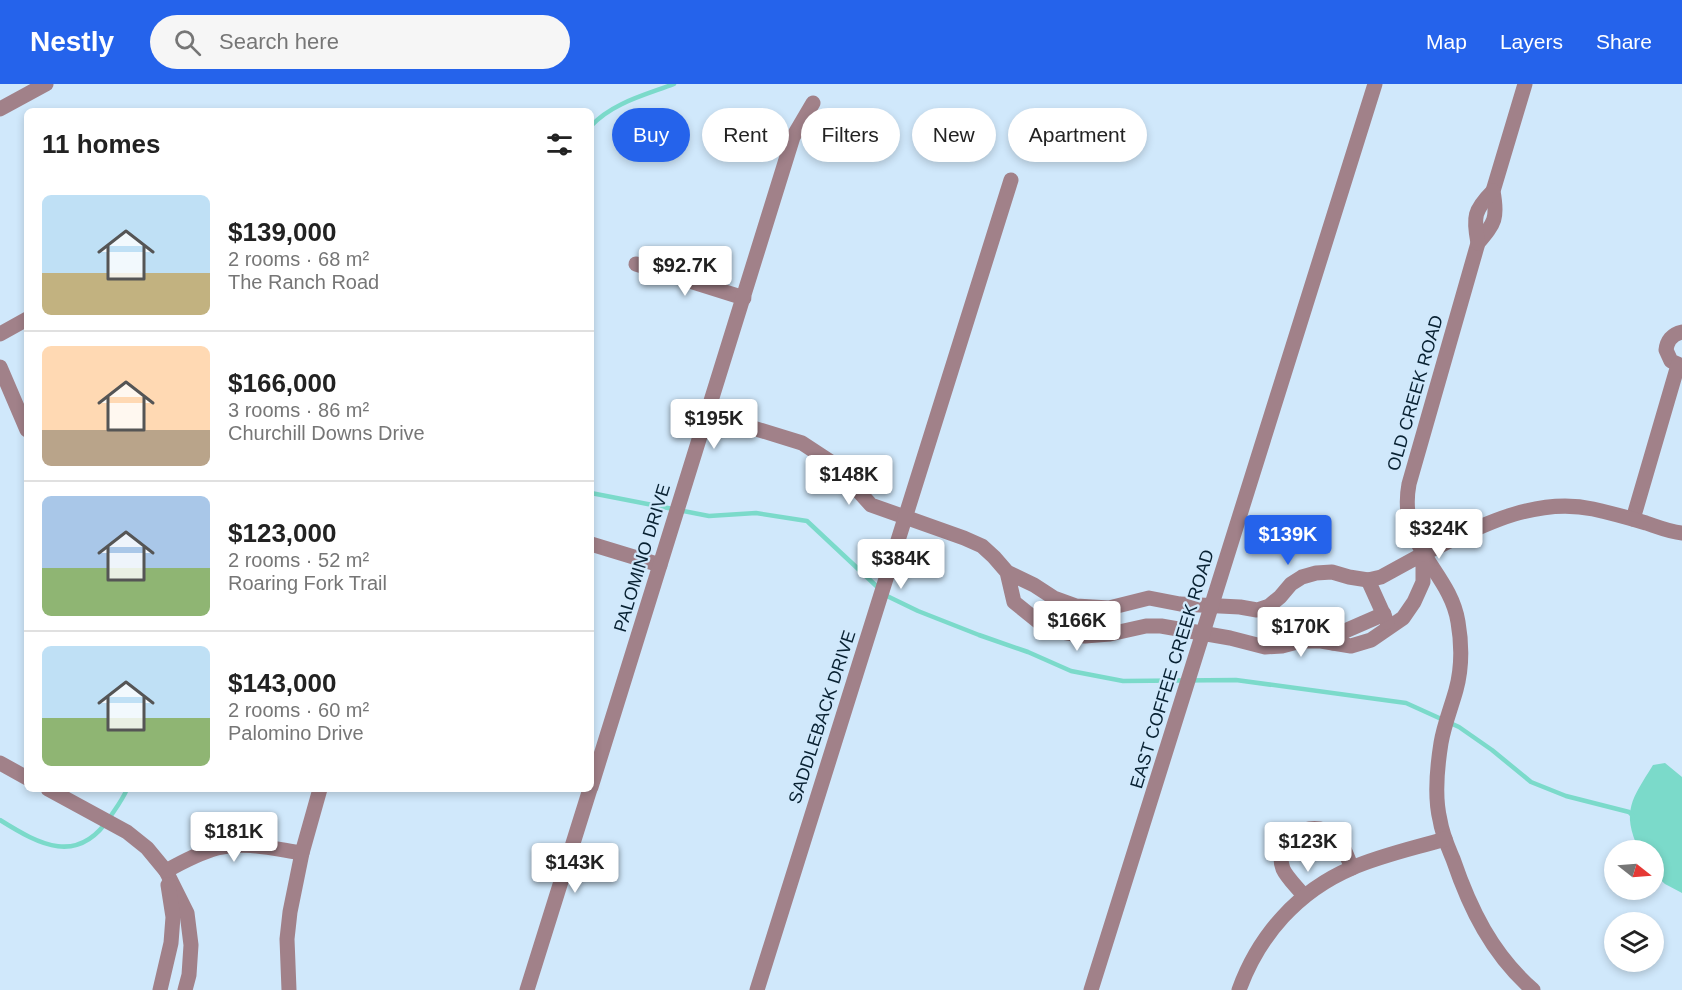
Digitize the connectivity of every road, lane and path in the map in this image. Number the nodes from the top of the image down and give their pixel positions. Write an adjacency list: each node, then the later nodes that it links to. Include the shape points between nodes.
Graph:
1 (46, 84): 5 (street)
2 (1374, 84): 24 (street, EAST COFFEE CREEK ROAD)
3 (1525, 84): 20 (street, OLD CREEK ROAD, via 1493,191 1476,213 1478,243 1409,484 1409,521)
4 (813, 103): 8 (street, PALOMINO DRIVE, via 793,137)
5 (0, 109)
6 (1011, 180): 16 (street, SADDLEBACK DRIVE)
7 (636, 264): 8 (street)
8 (744, 298): 14 (street, PALOMINO DRIVE)
9 (24, 321): 11 (street)
10 (1682, 332): 12 (street, via 1667,344 1668,356)
11 (0, 334)
12 (1680, 365): 17 (street)
13 (0, 367): 15 (street)
14 (708, 414): 16 (street, via 802,442 834,464 871,505); 21 (street, PALOMINO DRIVE)
15 (24, 423)
16 (906, 517): 22 (street, via 982,546); 43 (street, SADDLEBACK DRIVE)
17 (1633, 519): 18 (street); 20 (street, via 1575,505 1531,509 1504,517)
18 (1680, 534)
19 (594, 545): 21 (street)
20 (1423, 555): 23 (street, via 1381,578); 25 (street, via 1423,582 1418,592 1403,618); 33 (street, via 1457,612 1461,646 1461,668 1438,762 1438,806)
21 (660, 565): 29 (street, PALOMINO DRIVE)
22 (1007, 572): 24 (street, via 1076,606 1109,608 1149,598); 26 (street, via 1014,602 1041,623 1062,632 1085,636 1161,626)
23 (1368, 580): 24 (street, via 1332,572 1316,573 1302,577 1269,606 1257,610); 25 (street)
24 (1213, 605): 26 (street, EAST COFFEE CREEK ROAD)
25 (1387, 621): 26 (street, via 1371,640 1351,646 1300,641 1265,647)
26 (1203, 634): 44 (street, EAST COFFEE CREEK ROAD)
27 (0, 763): 28 (street)
28 (24, 776)
29 (594, 778)
30 (54, 792): 36 (street, via 127,832 147,848)
31 (319, 792): 34 (street)
32 (590, 792): 42 (street, PALOMINO DRIVE)
33 (1445, 839): 35 (street); 38 (street, via 1472,909)
34 (302, 853): 36 (street, via 258,846 218,848); 41 (street, via 287,939)
35 (1352, 868): 37 (street); 37 (street, via 1333,835 1322,829 1301,830 1285,845 1282,858 1284,870)
36 (165, 871): 39 (street, via 173,917); 40 (street, via 187,914 191,945)
37 (1304, 896): 45 (street, via 1262,943)
38 (1523, 987)
39 (160, 990)
40 (185, 990)
41 (289, 990)
42 (527, 990)
43 (757, 990)
44 (1091, 990)
45 (1239, 990)

